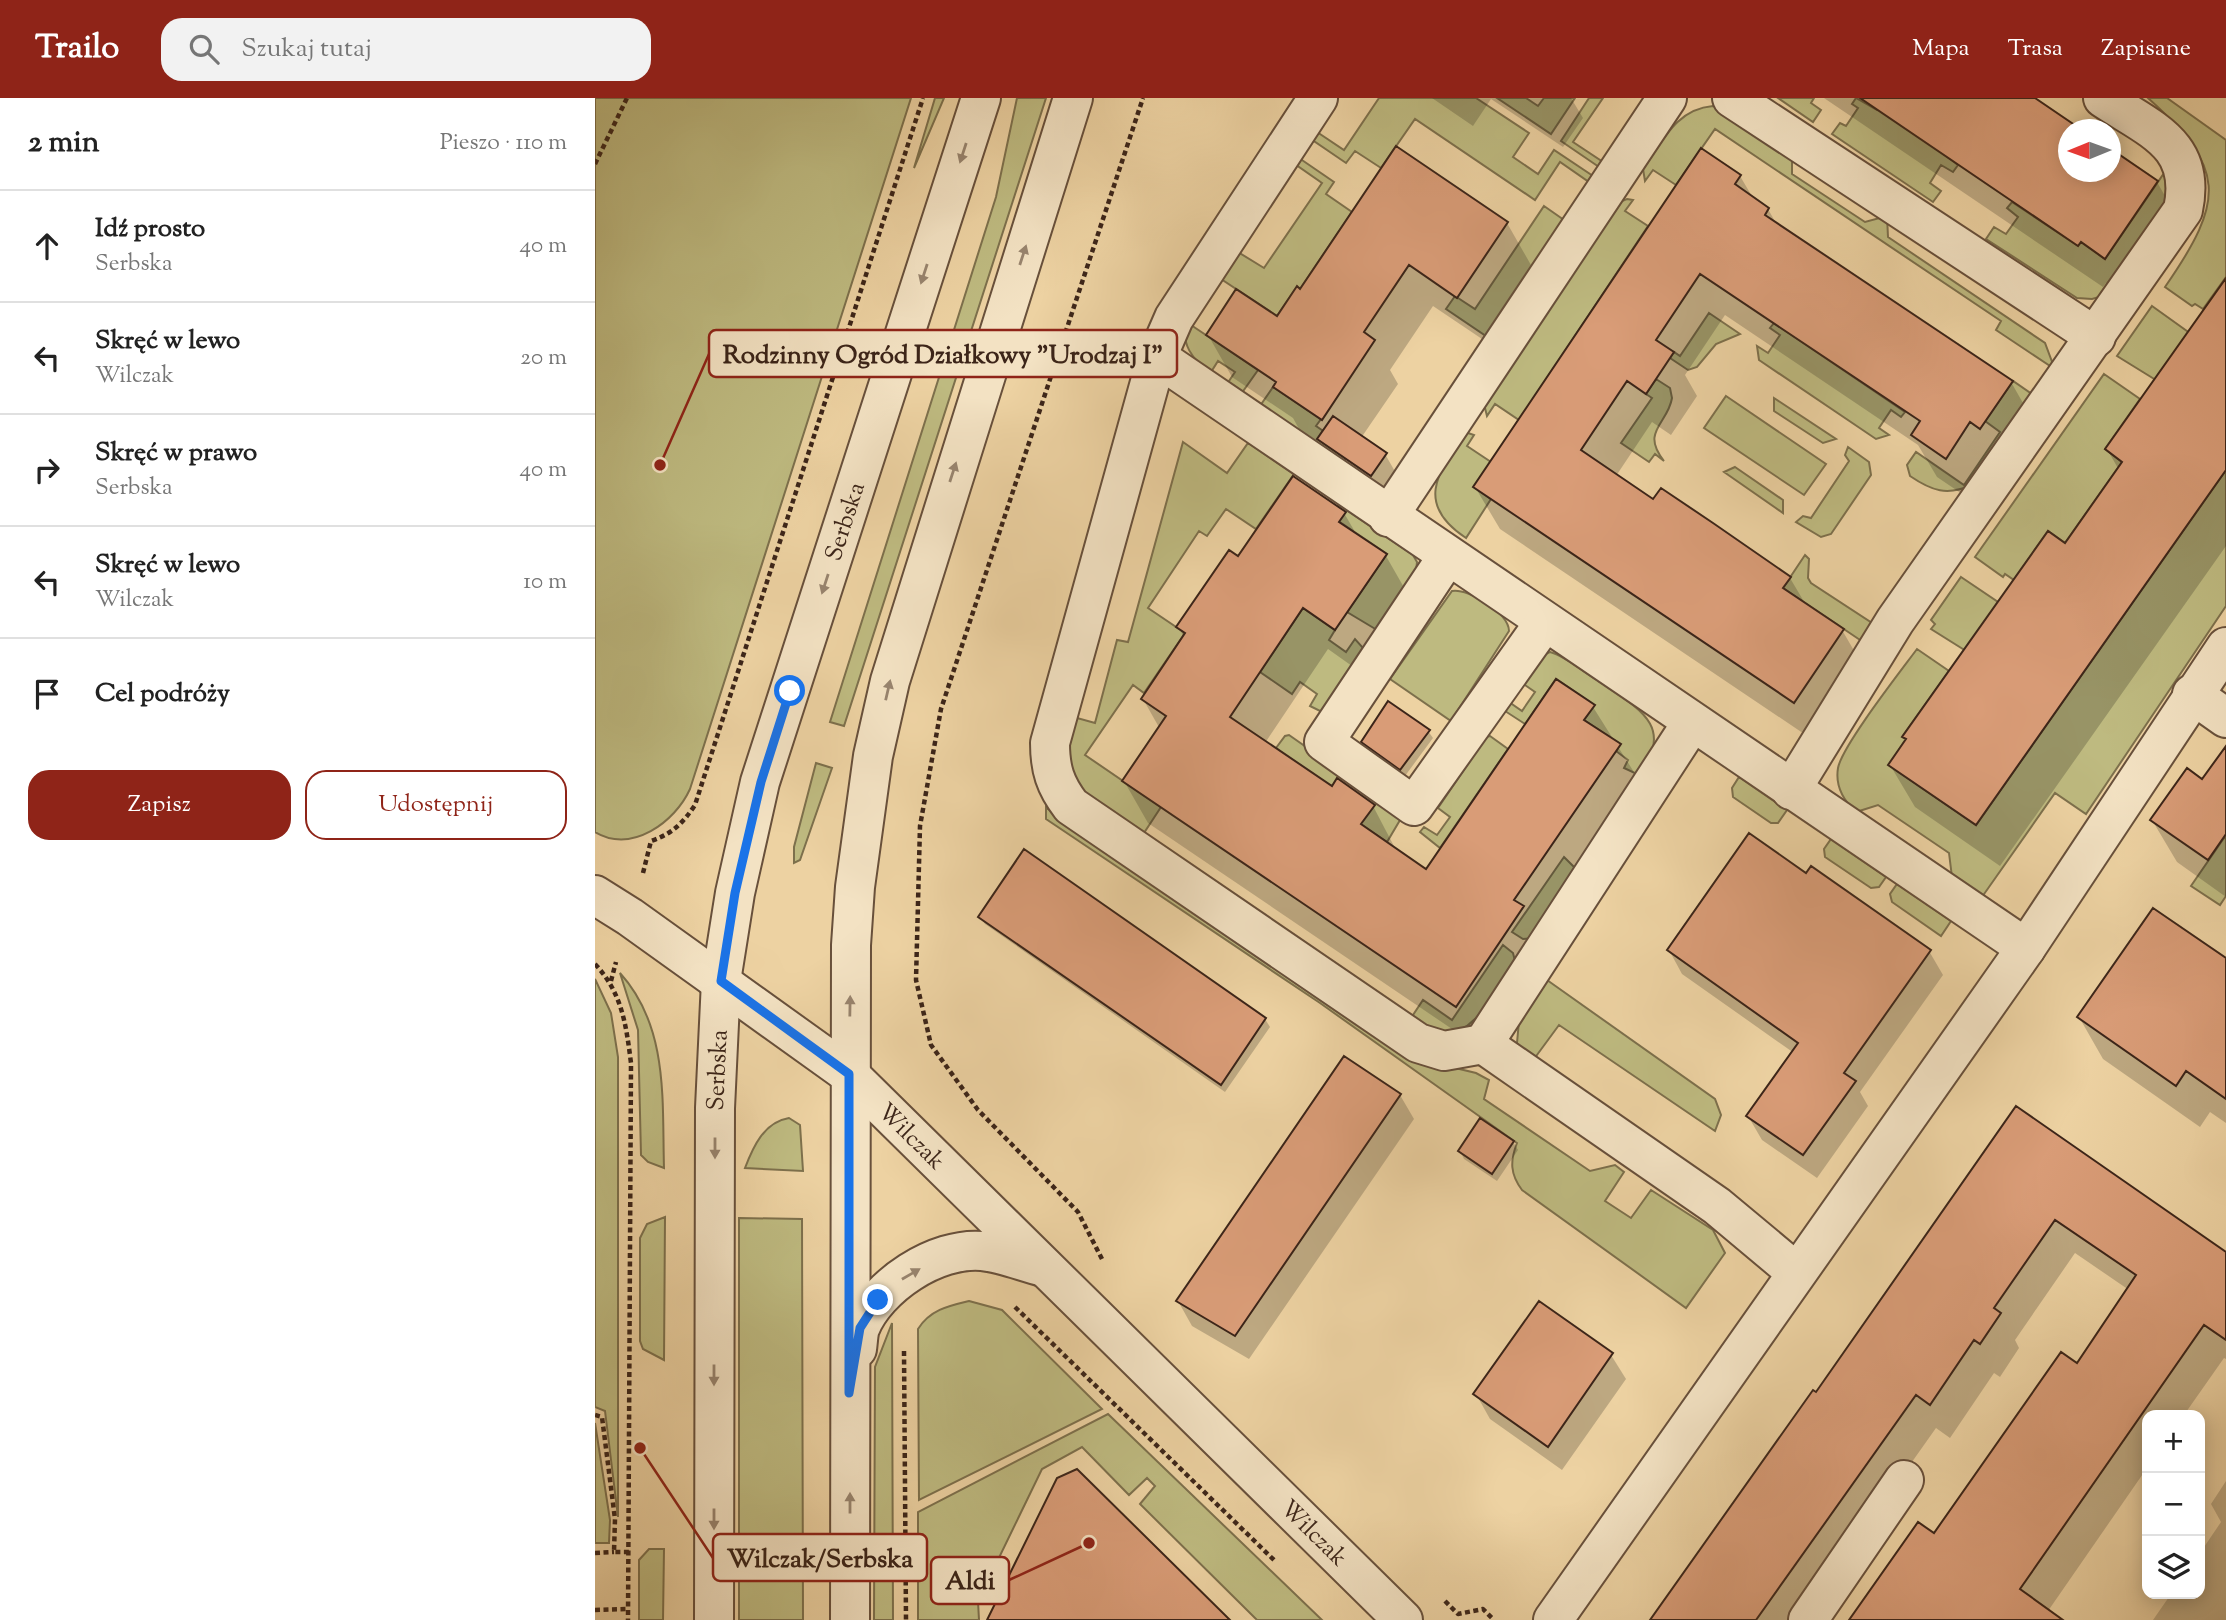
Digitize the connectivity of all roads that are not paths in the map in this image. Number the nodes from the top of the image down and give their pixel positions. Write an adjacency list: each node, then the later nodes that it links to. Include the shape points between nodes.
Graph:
1 (981, 98): 19 (street, Serbska, one-way to 19, via 761,782 735,893)
2 (1073, 98): 21 (street, one-way to 2, via 855,887 873,757 890,681)
3 (1318, 98): 8 (street, via 1174,318)
4 (1667, 98): 9 (street)
5 (1733, 98): 7 (street)
6 (2103, 98): 7 (street, via 2168,142 2183,160 2189,186 2183,210)
7 (2095, 337): 16 (street, via 1895,621)
8 (1157, 357): 9 (street); 20 (street, via 1050,743 1050,766 1057,788 1071,806 1418,1044 1444,1051)
9 (1388, 517): 10 (street)
10 (1447, 557): 11 (street); 11 (street, via 1324,742 1414,807)
11 (1544, 623): 15 (street)
12 (2226, 647): 13 (street)
13 (2192, 694): 14 (street); 18 (street)
14 (2226, 718)
15 (1691, 724): 16 (street); 20 (street)
16 (1791, 790): 18 (street)
17 (595, 895): 19 (street, Wilczak)
18 (2026, 948): 23 (street)
19 (721, 981): 21 (street, Wilczak); 26 (street, Serbska, one-way to 26, via 715,1108)
20 (1483, 1044): 23 (street, via 1717,1206)
21 (849, 1074): 22 (street, Wilczak); 24 (street)
22 (1048, 1268): 24 (street, one-way to 22, via 860,1328 878,1300 900,1280 952,1254 982,1251); 28 (street, Wilczak)
23 (1796, 1272): 29 (street)
24 (849, 1393): 27 (street, one-way to 24)
25 (1904, 1480): 30 (street)
26 (714, 1620)
27 (850, 1620)
28 (1403, 1620)
29 (1553, 1620)
30 (1808, 1620)

